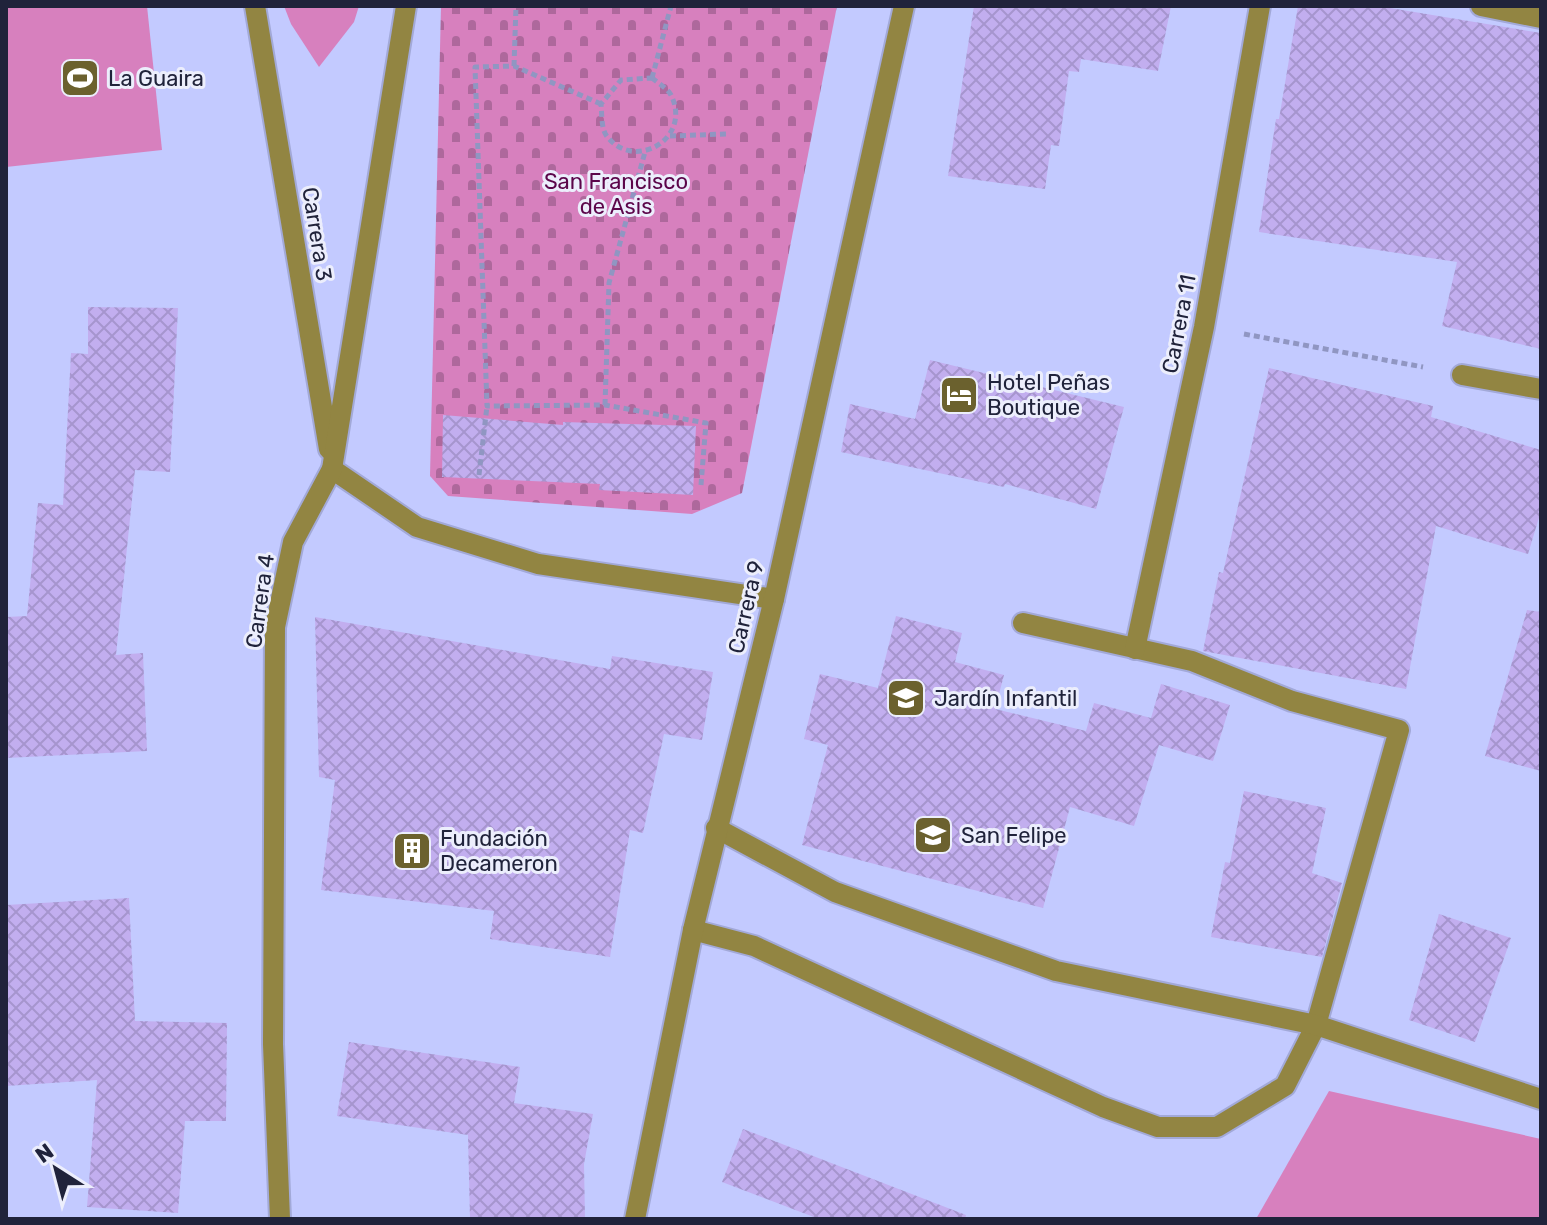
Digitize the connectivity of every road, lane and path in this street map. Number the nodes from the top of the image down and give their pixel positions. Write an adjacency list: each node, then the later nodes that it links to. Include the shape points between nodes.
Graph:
1 (255, 6): 20 (street, Carrera 3)
2 (406, 6): 20 (street, Carrera 4)
3 (516, 6): 9 (path)
4 (671, 6): 10 (path)
5 (904, 6): 23 (street, Carrera 9)
6 (1260, 6): 15 (street, Carrera 11)
7 (1481, 6): 8 (street)
8 (1531, 13)
9 (514, 66): 11 (path); 19 (path, via 475,67)
10 (652, 78): 11 (path, via 621,80); 13 (path, via 670,92 677,116)
11 (601, 104): 14 (path, via 604,133 621,149)
12 (726, 134): 13 (path)
13 (670, 136): 14 (path)
14 (645, 152): 18 (path, via 609,283)
15 (1204, 327): 16 (path); 25 (street, Carrera 11)
16 (1462, 375): 17 (street)
17 (1541, 389)
18 (605, 405): 19 (path); 22 (path, via 706,423)
19 (487, 406): 21 (path)
20 (332, 469): 23 (street, via 417,527 538,564); 30 (street, Carrera 4, via 293,542 275,627 273,1044)
21 (479, 475)
22 (701, 485)
23 (774, 599): 26 (street, Carrera 9)
24 (1023, 623): 25 (street)
25 (1135, 649): 28 (street, via 1192,661 1292,701 1399,730)
26 (716, 828): 27 (street, Carrera 9); 28 (street, via 835,892 1056,971)
27 (693, 930): 28 (street, via 754,946 1064,1090 1158,1127 1217,1127 1285,1086); 31 (street, Carrera 9)
28 (1316, 1025): 29 (street)
29 (1541, 1099)
30 (280, 1219)
31 (635, 1219)

